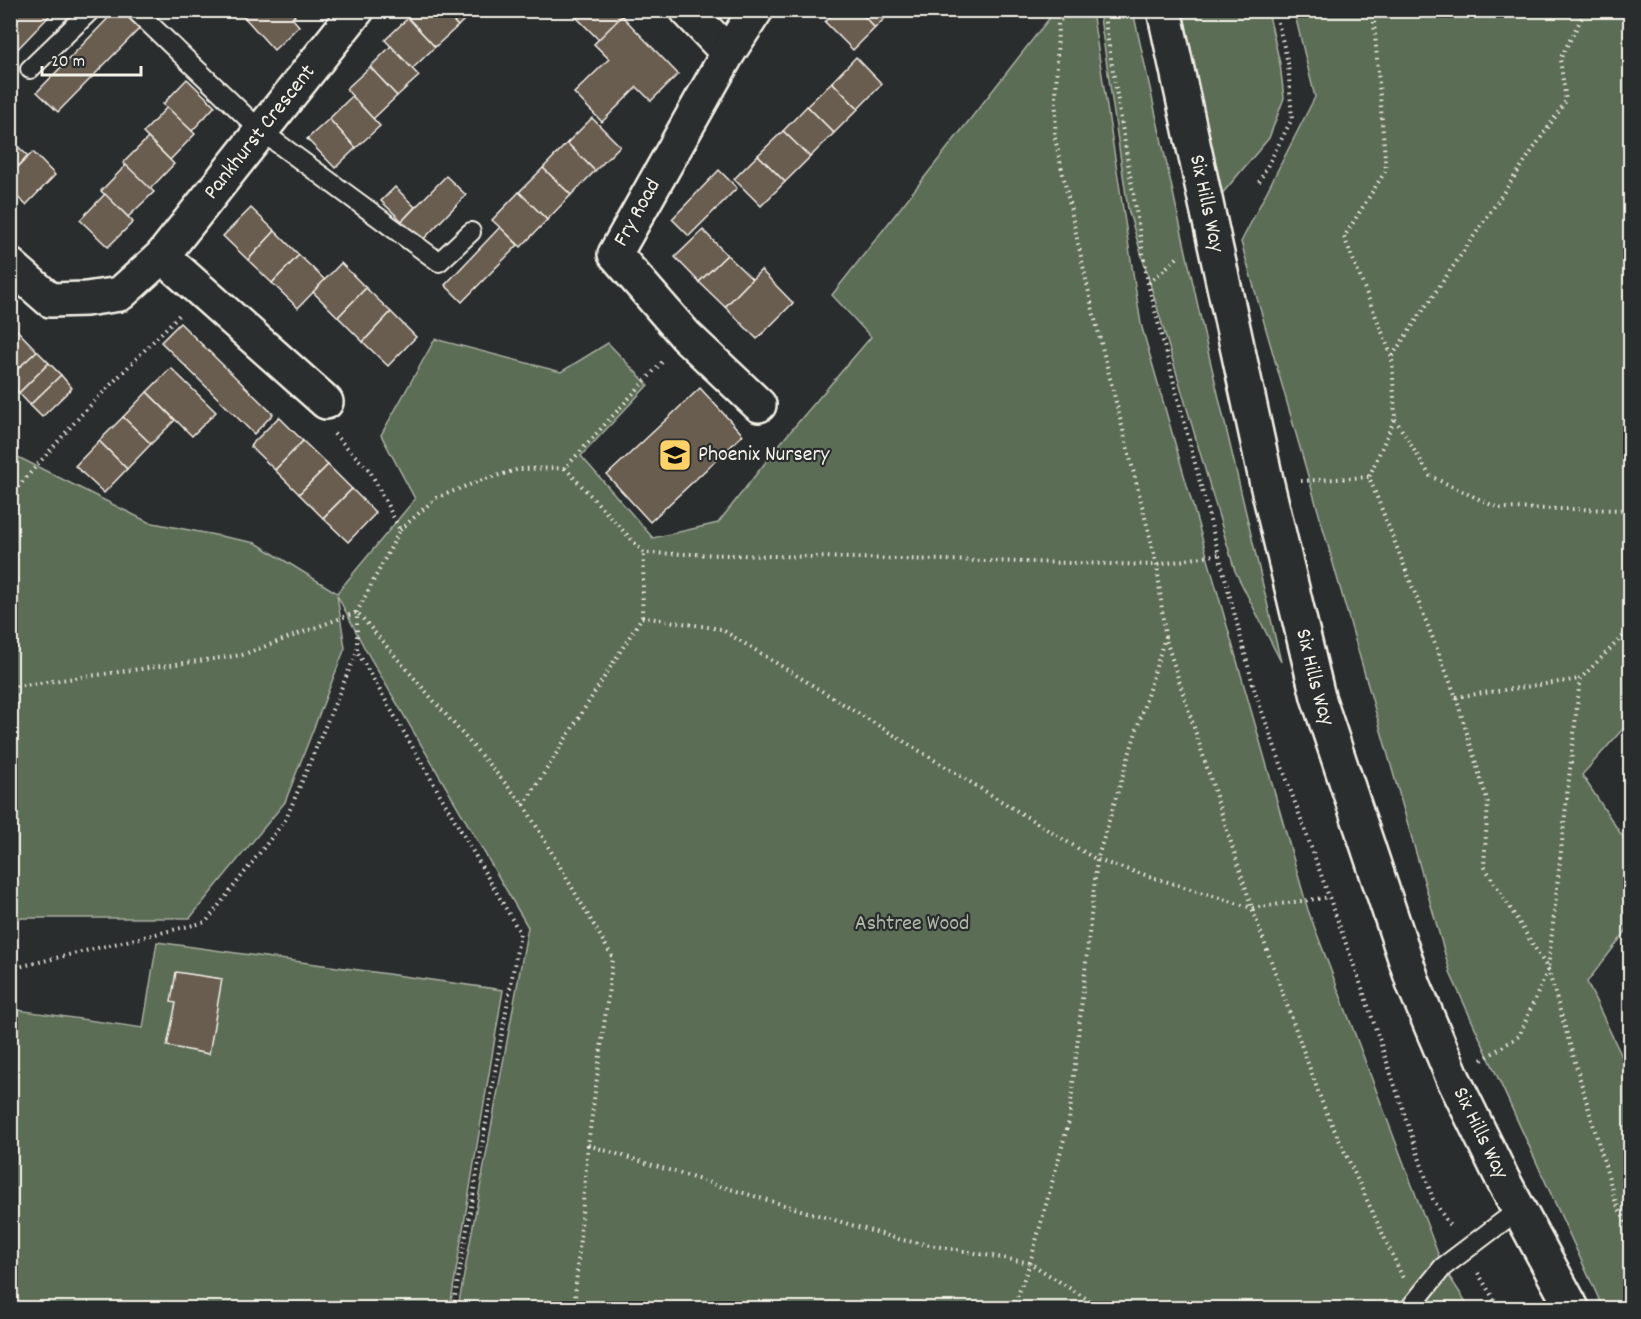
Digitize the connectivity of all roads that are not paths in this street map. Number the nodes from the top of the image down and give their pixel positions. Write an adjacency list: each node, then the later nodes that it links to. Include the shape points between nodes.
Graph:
1 (91, 10): 8 (lane)
2 (135, 10): 9 (lane)
3 (357, 10): 9 (street, Pankhurst Crescent)
4 (687, 10): 7 (street)
5 (756, 10): 7 (street, Fry Road)
6 (1164, 10): 15 (street, Six Hills Way, via 1267,484 1318,697 1414,985 1453,1078)
7 (728, 53): 14 (street, Fry Road, via 615,254 686,336)
8 (30, 69)
9 (261, 131): 10 (lane, via 439,262); 11 (street, Pankhurst Crescent)
10 (471, 232)
11 (162, 256): 12 (street, Pankhurst Crescent, via 120,294 86,299 50,300); 13 (street)
12 (10, 265)
13 (326, 402)
14 (759, 405)
15 (1518, 1210): 16 (lane, via 1443,1267); 17 (street, Six Hills Way)
16 (1412, 1306)
17 (1572, 1308)

